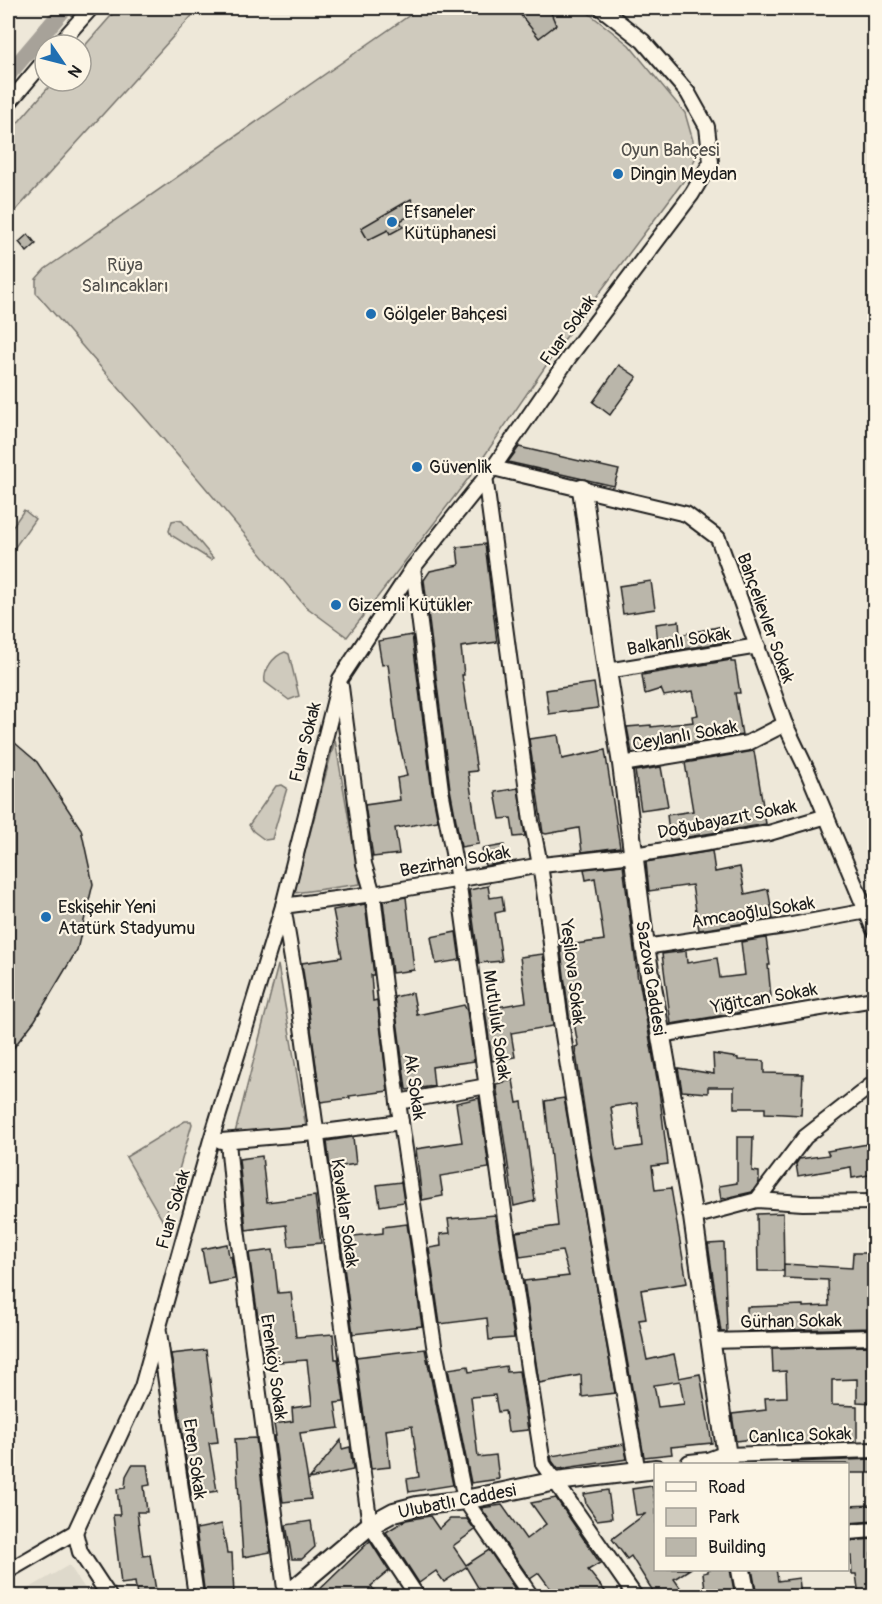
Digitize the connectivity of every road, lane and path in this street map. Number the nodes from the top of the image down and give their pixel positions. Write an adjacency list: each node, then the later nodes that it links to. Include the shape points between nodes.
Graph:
1 (90, 8): 3 (street)
2 (601, 8): 6 (street, Fuar Sokak, via 643,41 688,93 707,127 711,162 692,194)
3 (68, 33)
4 (33, 74): 5 (street)
5 (8, 104)
6 (489, 472): 7 (street, Bahçelievler Sokak); 8 (street, Fuar Sokak); 16 (street, Yeşilova Sokak, via 531,821)
7 (582, 489): 9 (street, Bahçelievler Sokak, via 686,514 718,538); 10 (street, Sazova Caddesi)
8 (413, 568): 11 (street, Fuar Sokak); 17 (street, Mutluluk Sokak, via 441,790)
9 (758, 646): 10 (street, Balkanlı Sokak); 12 (street, Bahçelievler Sokak)
10 (607, 671): 13 (street, Sazova Caddesi)
11 (340, 679): 18 (street, Ak Sokak, via 364,864); 19 (street, Fuar Sokak)
12 (785, 724): 13 (street, Ceylanlı Sokak, via 748,743); 14 (street, Bahçelievler Sokak)
13 (622, 764): 15 (street, Sazova Caddesi)
14 (826, 816): 15 (street, Doğubayazıt Sokak, via 769,833); 20 (street, Bahçelievler Sokak)
15 (634, 855): 16 (street, Bezirhan Sokak); 22 (street, Sazova Caddesi)
16 (542, 865): 17 (street, Bezirhan Sokak); 41 (street, Yeşilova Sokak, via 558,1006 586,1187)
17 (458, 879): 18 (street, Bezirhan Sokak); 26 (street, Mutluluk Sokak)
18 (373, 894): 19 (street, Bezirhan Sokak); 27 (street, Ak Sokak)
19 (283, 906): 29 (street, Kavaklar Sokak); 30 (street, Fuar Sokak)
20 (867, 911): 21 (street, Bahçelievler Sokak); 22 (street, Amcaoğlu Sokak)
21 (874, 930)
22 (645, 947): 24 (street, Sazova Caddesi)
23 (874, 999): 24 (street, Yiğitcan Sokak)
24 (660, 1035): 34 (street, Sazova Caddesi)
25 (874, 1083): 32 (street, via 806,1137)
26 (487, 1086): 27 (street); 42 (street, Mutluluk Sokak, via 543,1464)
27 (398, 1102): 28 (street, Ak Sokak)
28 (401, 1122): 29 (street); 43 (street, Ak Sokak, via 434,1345)
29 (316, 1133): 31 (street); 44 (street, Kavaklar Sokak)
30 (211, 1140): 31 (street); 35 (street, Fuar Sokak)
31 (228, 1142): 52 (street, Erenköy Sokak)
32 (757, 1200): 33 (street); 34 (street)
33 (874, 1202)
34 (693, 1217): 37 (street, Sazova Caddesi)
35 (159, 1327): 46 (street, Fuar Sokak, via 142,1387); 51 (street, Eren Sokak)
36 (874, 1337): 37 (street, Gürhan Sokak)
37 (709, 1341): 39 (street, Sazova Caddesi)
38 (874, 1450): 39 (street, Canlıca Sokak)
39 (727, 1460): 40 (street)
40 (699, 1463)
41 (647, 1471): 42 (street, Ulubatlı Caddesi)
42 (556, 1481): 43 (street, Ulubatlı Caddesi); 55 (street, Mutluluk Sokak)
43 (465, 1500): 44 (street, Ulubatlı Caddesi, via 394,1512); 54 (street)
44 (370, 1525): 52 (street, Ulubatlı Caddesi); 53 (street)
45 (874, 1530): 47 (street)
46 (75, 1532): 48 (street); 50 (street, via 80,1552)
47 (849, 1532)
48 (8, 1571)
49 (741, 1571): 56 (street)
50 (109, 1596)
51 (196, 1596)
52 (286, 1596)
53 (417, 1596)
54 (531, 1596)
55 (636, 1596)
56 (746, 1596)

